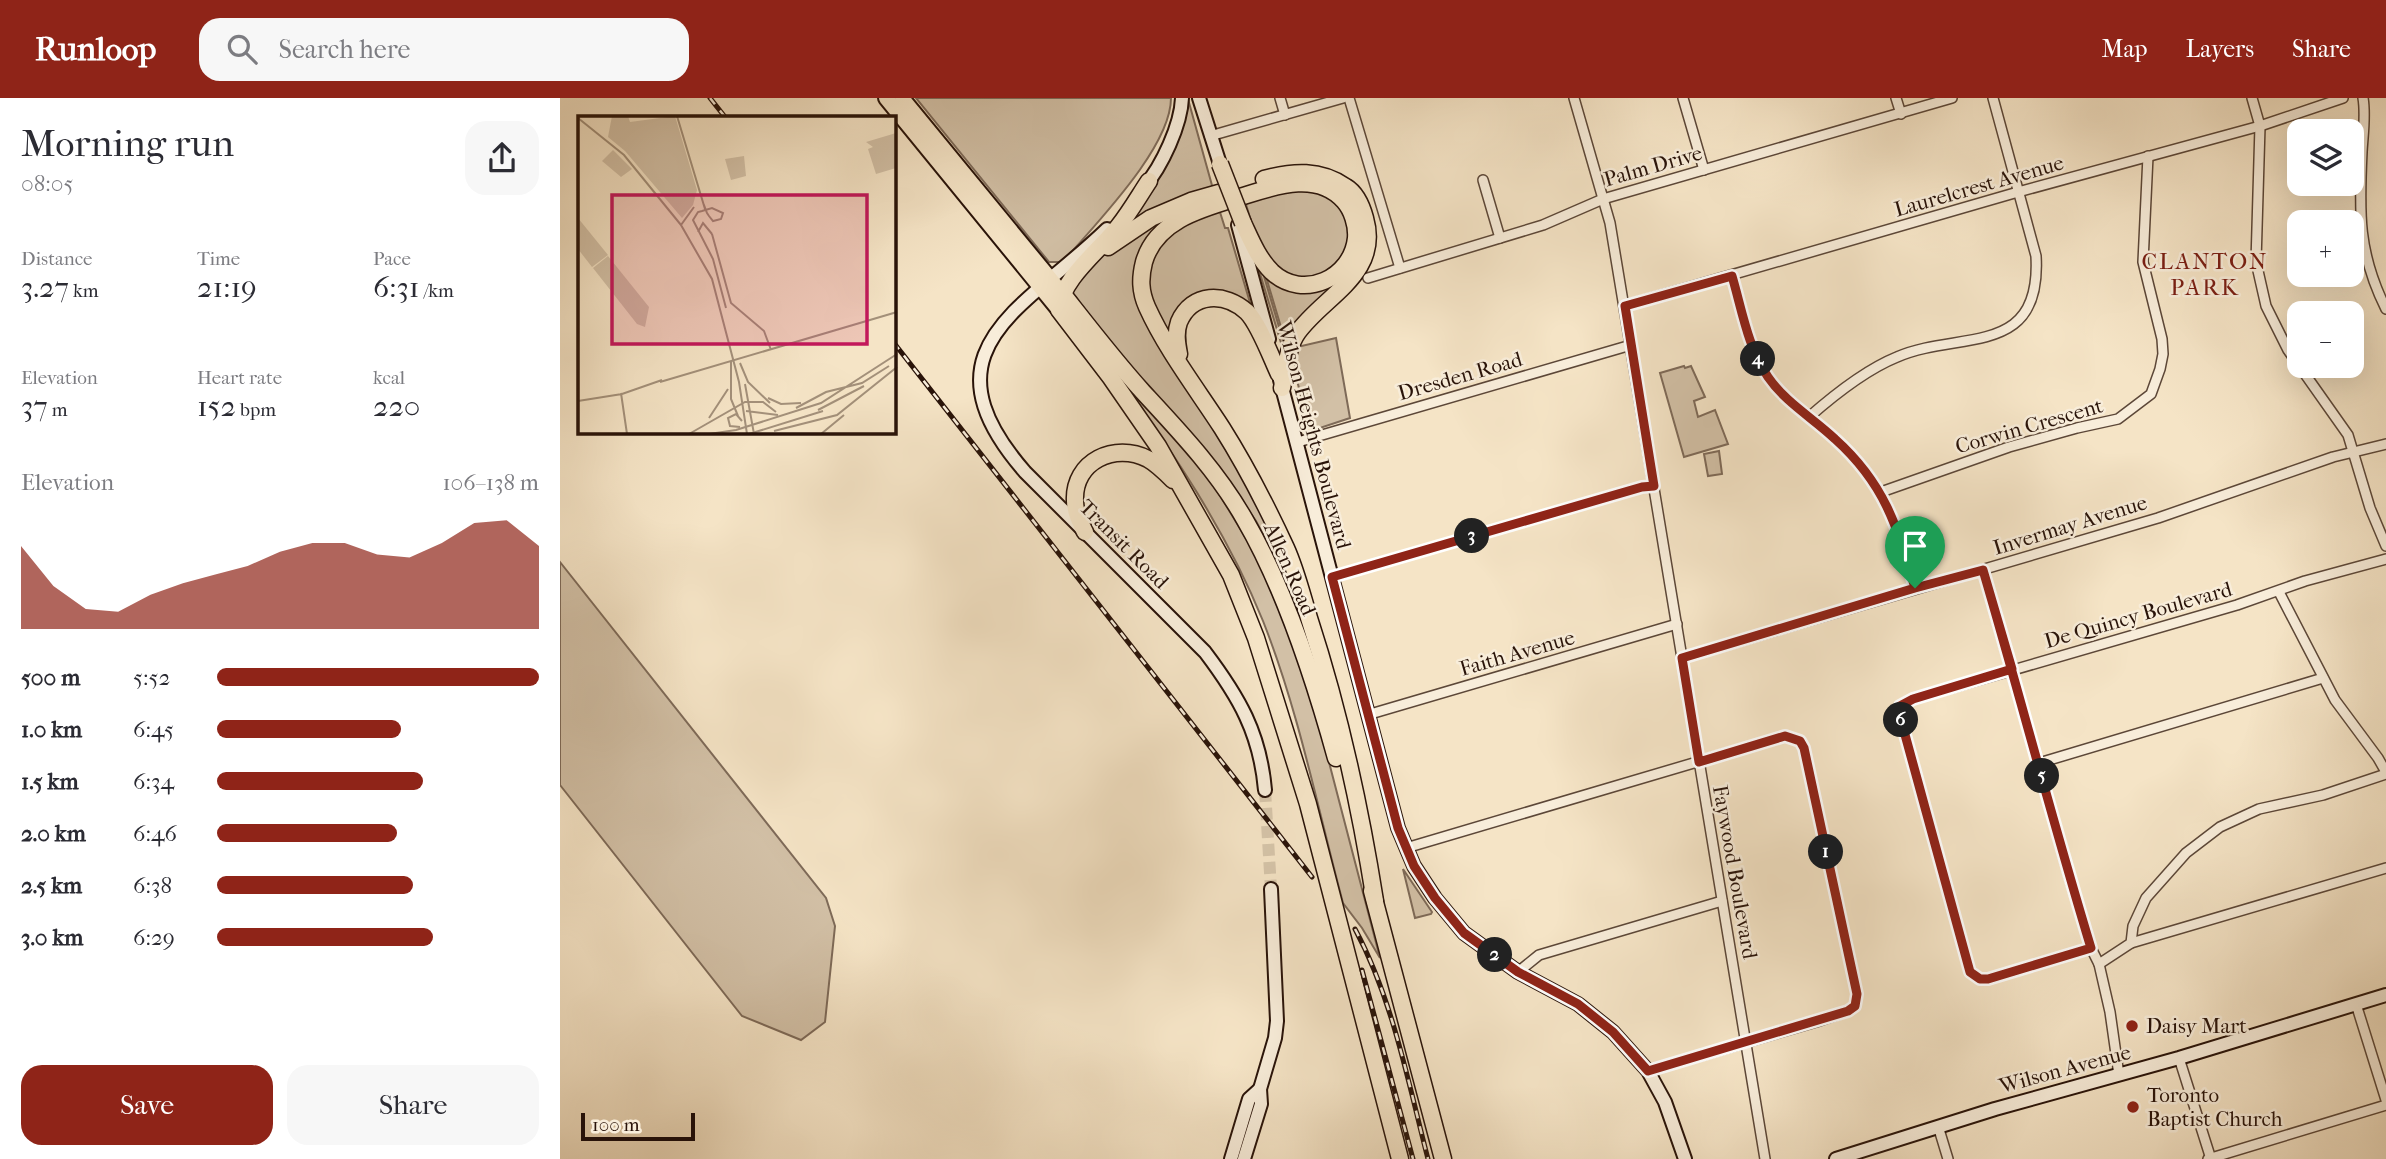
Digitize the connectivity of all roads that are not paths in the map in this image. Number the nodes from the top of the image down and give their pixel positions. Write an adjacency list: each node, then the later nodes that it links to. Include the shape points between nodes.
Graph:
1 (886, 98): 33 (main road, Allen Road)
2 (902, 98): 33 (main road, Allen Road)
3 (1182, 98): 24 (main road, Transit Road, via 1176,128)
4 (1199, 98): 19 (main road)
5 (1280, 98): 17 (street)
6 (1343, 98): 17 (street)
7 (1349, 98): 30 (street)
8 (1574, 98): 26 (street, Faywood Boulevard)
9 (1683, 98): 22 (street)
10 (1896, 98): 16 (street)
11 (1952, 98): 16 (street, Palm Drive)
12 (1993, 98): 25 (street)
13 (2252, 98): 18 (street)
14 (2343, 98): 18 (street, Laurelcrest Avenue)
15 (2363, 98): 36 (street, via 2363,244 2368,269)
16 (1901, 114): 22 (street, Palm Drive)
17 (1285, 115): 19 (street)
18 (2260, 126): 20 (street, Laurelcrest Avenue); 44 (street, via 2256,262 2266,306 2288,350 2348,435)
19 (1210, 136): 21 (main road)
20 (2148, 156): 25 (street, Laurelcrest Avenue); 46 (street, Corwin Crescent, via 2143,261 2163,354 2151,394 2118,419 2009,447)
21 (1220, 164): 27 (highway, bridge)
22 (1704, 170): 26 (street, Palm Drive)
23 (1483, 180): 28 (street)
24 (1149, 181): 29 (highway); 33 (main road, Transit Road, via 1109,226)
25 (2018, 191): 31 (street, Laurelcrest Avenue); 41 (street, via 2037,271 2032,295 2010,328 1987,338 1926,346 1895,357)
26 (1603, 199): 28 (street, Palm Drive); 35 (street, Faywood Boulevard)
27 (1240, 224): 39 (highway, via 1272,272 1298,285 1323,282 1340,271 1348,263 1356,235 1346,203 1330,189 1313,184 1276,186 1180,218 1156,238 1140,275 1147,307); 40 (main road, Wilson Heights Boulevard)
28 (1500, 238): 30 (street, Palm Drive)
29 (1086, 264): 34 (highway); 40 (highway, via 1151,218 1191,201 1288,172 1333,178 1350,190 1363,209 1367,250 1355,273 1298,331)
30 (1400, 268): 32 (street, Palm Drive)
31 (1732, 276): 35 (street, Laurelcrest Avenue); 41 (street, via 1761,366 1783,396)
32 (1368, 278)
33 (1045, 284): 34 (main road, Allen Road); 37 (main road, Allen Road); 48 (main road, Transit Road, via 993,335 982,366 982,399 1003,447)
34 (1062, 293): 37 (highway); 67 (highway, Allen Road, via 1203,459 1245,519 1299,644 1331,739)
35 (1625, 306): 38 (street, Faywood Boulevard)
36 (2386, 309)
37 (1059, 310): 47 (highway, Allen Road, via 1111,378)
38 (1631, 345): 42 (street, Dresden Road); 45 (street, Faywood Boulevard)
39 (1180, 364): 40 (highway, via 1179,322 1198,301 1213,297 1235,301 1250,314); 67 (highway, via 1224,431 1287,551 1320,651 1349,765)
40 (1281, 381): 42 (main road, Wilson Heights Boulevard)
41 (1809, 417): 46 (street, via 1848,451)
42 (1298, 442): 52 (main road, Wilson Heights Boulevard)
43 (2386, 444): 44 (street, Invermay Avenue)
44 (2354, 452): 49 (street); 51 (street, Invermay Avenue)
45 (1654, 486): 52 (street); 55 (street, Faywood Boulevard)
46 (1881, 492): 53 (street)
47 (1187, 494): 48 (highway, via 1146,458 1128,453 1102,456 1087,466 1076,489 1076,510); 84 (highway, Allen Road, via 1231,575 1275,696 1308,804)
48 (1085, 532): 63 (main road, Transit Road, via 1205,652 1229,684 1251,725)
49 (2386, 546)
50 (2386, 559): 54 (street, De Quincy Boulevard)
51 (1983, 570): 53 (street, Invermay Avenue); 57 (street)
52 (1332, 577): 59 (main road, Wilson Heights Boulevard)
53 (1915, 588): 56 (street, Invermay Avenue)
54 (2279, 592): 57 (street, De Quincy Boulevard); 58 (street)
55 (1677, 624): 56 (street, Faywood Boulevard); 59 (street, Faith Avenue)
56 (1682, 658): 60 (street, Faywood Boulevard)
57 (2012, 669): 61 (street); 70 (street, De Quincy Boulevard, via 1900,706 1970,972 1988,979)
58 (2323, 678): 61 (street); 62 (street)
59 (1367, 715): 64 (main road, Wilson Heights Boulevard)
60 (1699, 762): 64 (street); 68 (street, Faywood Boulevard); 75 (street, via 1785,736 1800,741 1857,994 1855,1006 1848,1011)
61 (2039, 763): 70 (street)
62 (2386, 773): 69 (street, via 2259,809 2220,828 2186,853 2146,898)
63 (1265, 790)
64 (1406, 848): 72 (main road, Wilson Heights Boulevard, via 1435,898 1464,933)
65 (2386, 868): 69 (street)
66 (1271, 889): 79 (main road, via 1277,1021)
67 (1374, 901): 85 (highway, Allen Road)
68 (1722, 901): 72 (street, via 1539,955); 75 (street, Faywood Boulevard)
69 (2131, 943): 71 (street)
70 (2091, 948): 71 (street)
71 (2099, 964): 78 (street)
72 (1518, 972): 77 (main road, Wilson Heights Boulevard, via 1578,1004 1613,1032)
73 (2386, 995): 74 (main road, Wilson Avenue)
74 (2356, 1004): 76 (main road, Wilson Avenue); 80 (street)
75 (1746, 1042): 77 (street); 87 (street, Faywood Boulevard)
76 (2179, 1058): 78 (main road, Wilson Avenue); 90 (street)
77 (1648, 1071): 86 (main road, Wilson Heights Boulevard, via 1665,1102)
78 (2119, 1074): 81 (main road, Wilson Avenue)
79 (1260, 1089): 82 (main road, via 1250,1099); 83 (main road, via 1261,1104)
80 (2386, 1102): 90 (street)
81 (1938, 1126): 88 (main road, Wilson Avenue); 89 (street)
82 (1230, 1159)
83 (1244, 1159)
84 (1398, 1159)
85 (1443, 1159)
86 (1685, 1159)
87 (1765, 1159)
88 (1836, 1159)
89 (1948, 1159)
90 (2210, 1159)

